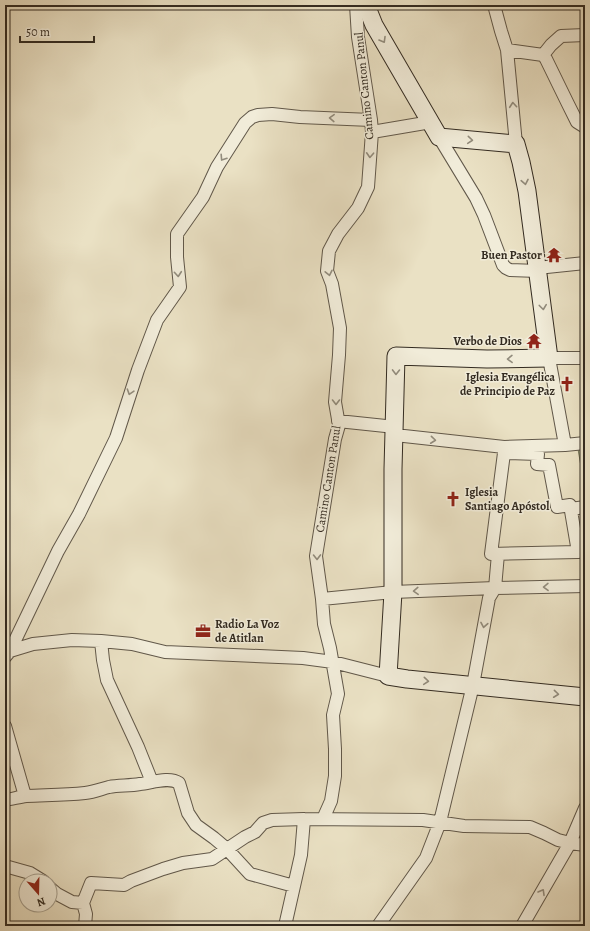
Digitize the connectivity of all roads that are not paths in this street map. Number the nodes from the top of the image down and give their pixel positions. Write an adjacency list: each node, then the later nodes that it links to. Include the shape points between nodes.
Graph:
1 (356, 5): 7 (street, Camino Canton Panul, via 358,37)
2 (366, 5): 8 (main road, one-way to 8, via 374,25)
3 (494, 5): 5 (street)
4 (585, 35): 6 (street, via 561,36)
5 (507, 50): 6 (street); 12 (street, one-way to 5)
6 (542, 55): 9 (street, via 577,122)
7 (371, 120): 10 (street, Camino Canton Panul); 29 (street, one-way to 29, via 272,114 252,117 245,124 203,197 177,234 180,287 157,320 116,438)
8 (431, 122): 10 (street); 11 (main road)
9 (585, 127)
10 (372, 132): 17 (street, Camino Canton Panul, one-way to 17, via 368,187 358,208 338,234 329,251 327,271 340,328 335,402)
11 (439, 137): 12 (main road, one-way to 12); 14 (street, via 476,198 503,265 510,270)
12 (516, 144): 14 (main road, one-way to 14, via 527,191)
13 (585, 263): 14 (street)
14 (538, 270): 15 (main road, one-way to 15)
15 (549, 358): 16 (street); 18 (main road, one-way to 18, via 396,356); 20 (street)
16 (585, 358)
17 (338, 421): 18 (street); 27 (street, Camino Canton Panul, one-way to 27, via 316,556)
18 (395, 431): 20 (street, one-way to 20, via 504,447); 26 (main road)
19 (585, 443): 20 (street)
20 (565, 445)
21 (585, 507): 22 (street)
22 (571, 509): 23 (street, via 578,552); 23 (street, via 570,505 557,507 549,465 537,464 538,454 504,453 491,554)
23 (498, 554): 25 (street)
24 (585, 586): 25 (street, one-way to 25)
25 (495, 588): 26 (street, one-way to 26); 32 (street, one-way to 32, via 489,598)
26 (393, 592): 27 (street); 31 (main road)
27 (322, 599): 30 (street, Camino Canton Panul, via 324,624)
28 (102, 641): 29 (street, via 72,640 33,644); 30 (street, via 132,644 165,652 296,657); 35 (street, via 107,680)
29 (8, 654)
30 (333, 662): 31 (street); 40 (street, Camino Canton Panul, via 338,694 333,715 335,776 331,800)
31 (388, 676): 32 (main road, one-way to 32)
32 (473, 685): 33 (main road, one-way to 33); 41 (street)
33 (585, 697)
34 (5, 726): 36 (street)
35 (152, 782): 36 (street, via 108,787 96,792); 44 (street, via 174,780 179,783 188,813 196,825)
36 (25, 796): 37 (street)
37 (5, 800)
38 (585, 808): 42 (street)
39 (304, 819): 40 (street); 44 (street, via 272,820 262,823 255,832); 47 (street, via 301,855)
40 (323, 819): 41 (street)
41 (440, 822): 42 (street, via 464,826 530,827); 52 (street, via 426,858)
42 (570, 843): 43 (street); 53 (street, one-way to 42)
43 (585, 845)
44 (227, 849): 47 (street, via 250,874); 49 (street, via 212,859 183,863 124,885 91,883)
45 (5, 866): 46 (street)
46 (30, 873)
47 (294, 886): 51 (street)
48 (58, 895): 49 (street, via 72,902)
49 (83, 903): 50 (street, via 86,914)
50 (85, 926)
51 (285, 926)
52 (378, 926)
53 (522, 926)

